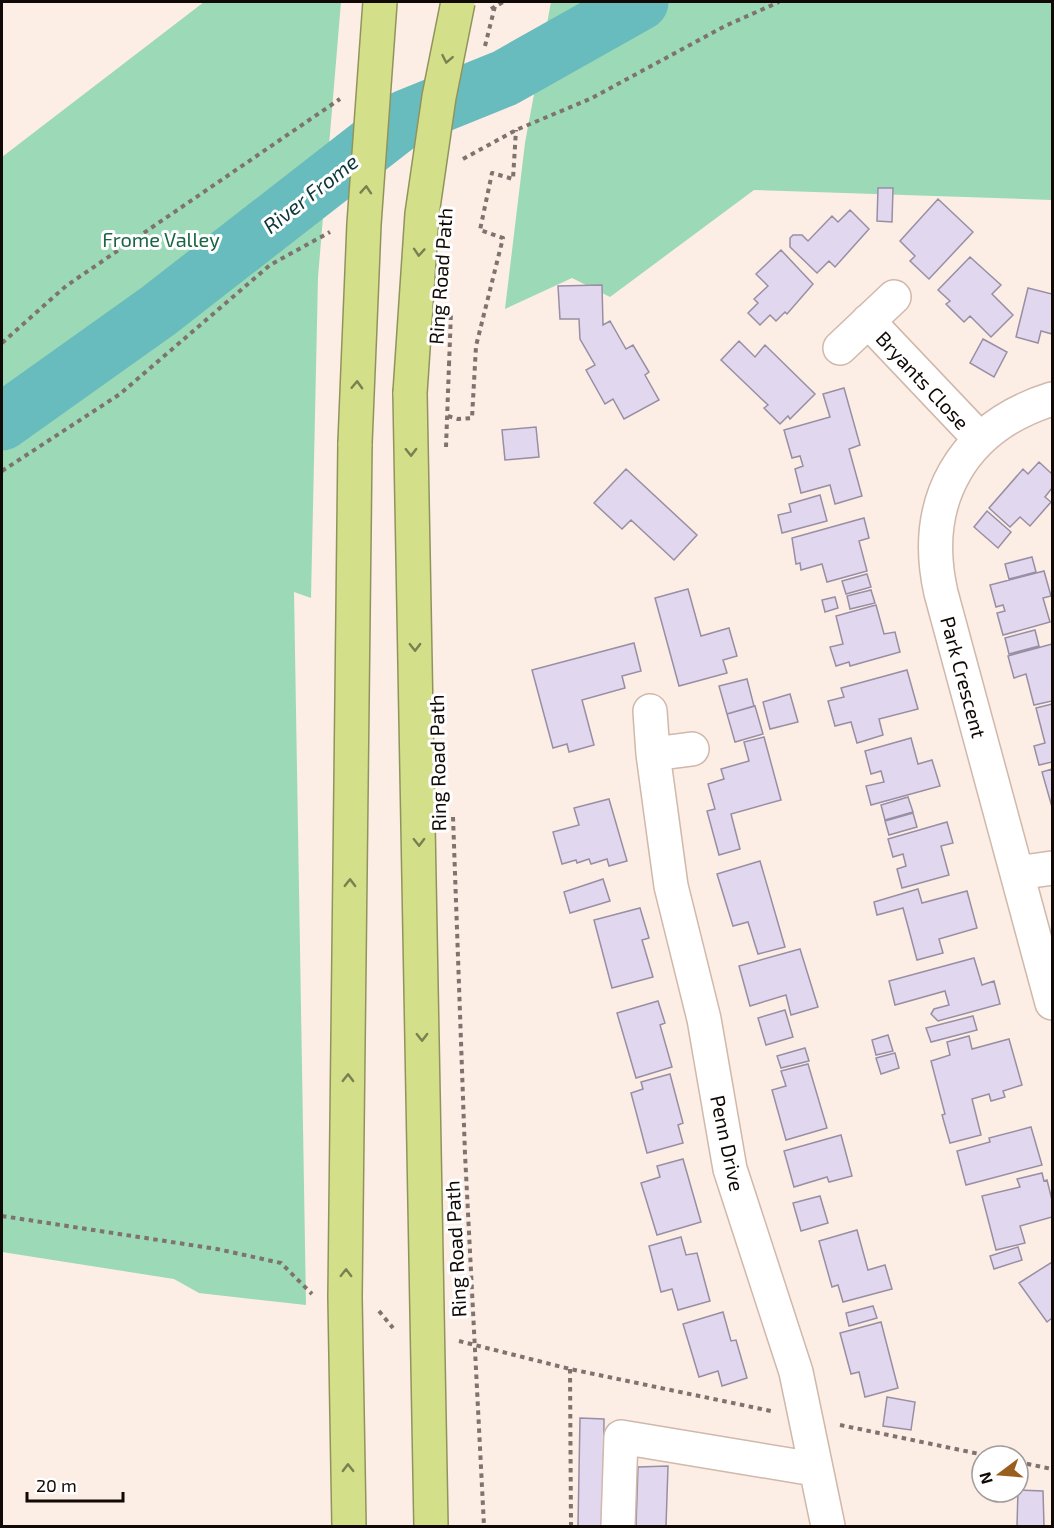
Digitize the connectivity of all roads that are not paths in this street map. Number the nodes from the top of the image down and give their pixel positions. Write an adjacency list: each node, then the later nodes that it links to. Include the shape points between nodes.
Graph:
1 (380, 2): 15 (highway, one-way to 1, bridge, via 345,1297 355,443 364,224)
2 (470, 8): 16 (highway, one-way to 16, bridge, via 440,97 422,214 410,393)
3 (894, 297): 4 (street, Bryants Close)
4 (868, 321): 5 (street, Bryants Close); 7 (street, Bryants Close)
5 (840, 348)
6 (1053, 399): 7 (street, Park Crescent, via 1016,413)
7 (979, 438): 12 (street, Park Crescent, via 945,494 936,532 935,561)
8 (650, 711): 10 (street, Penn Drive)
9 (692, 749): 10 (street)
10 (653, 754): 14 (street, Penn Drive, via 671,886 704,1019 730,1169 796,1372)
11 (1053, 868): 12 (street)
12 (1017, 873): 13 (street, Park Crescent)
13 (1053, 1003)
14 (814, 1469): 17 (street, via 621,1437); 18 (street, Penn Drive)
15 (349, 1527)
16 (431, 1527)
17 (618, 1527)
18 (828, 1527)

